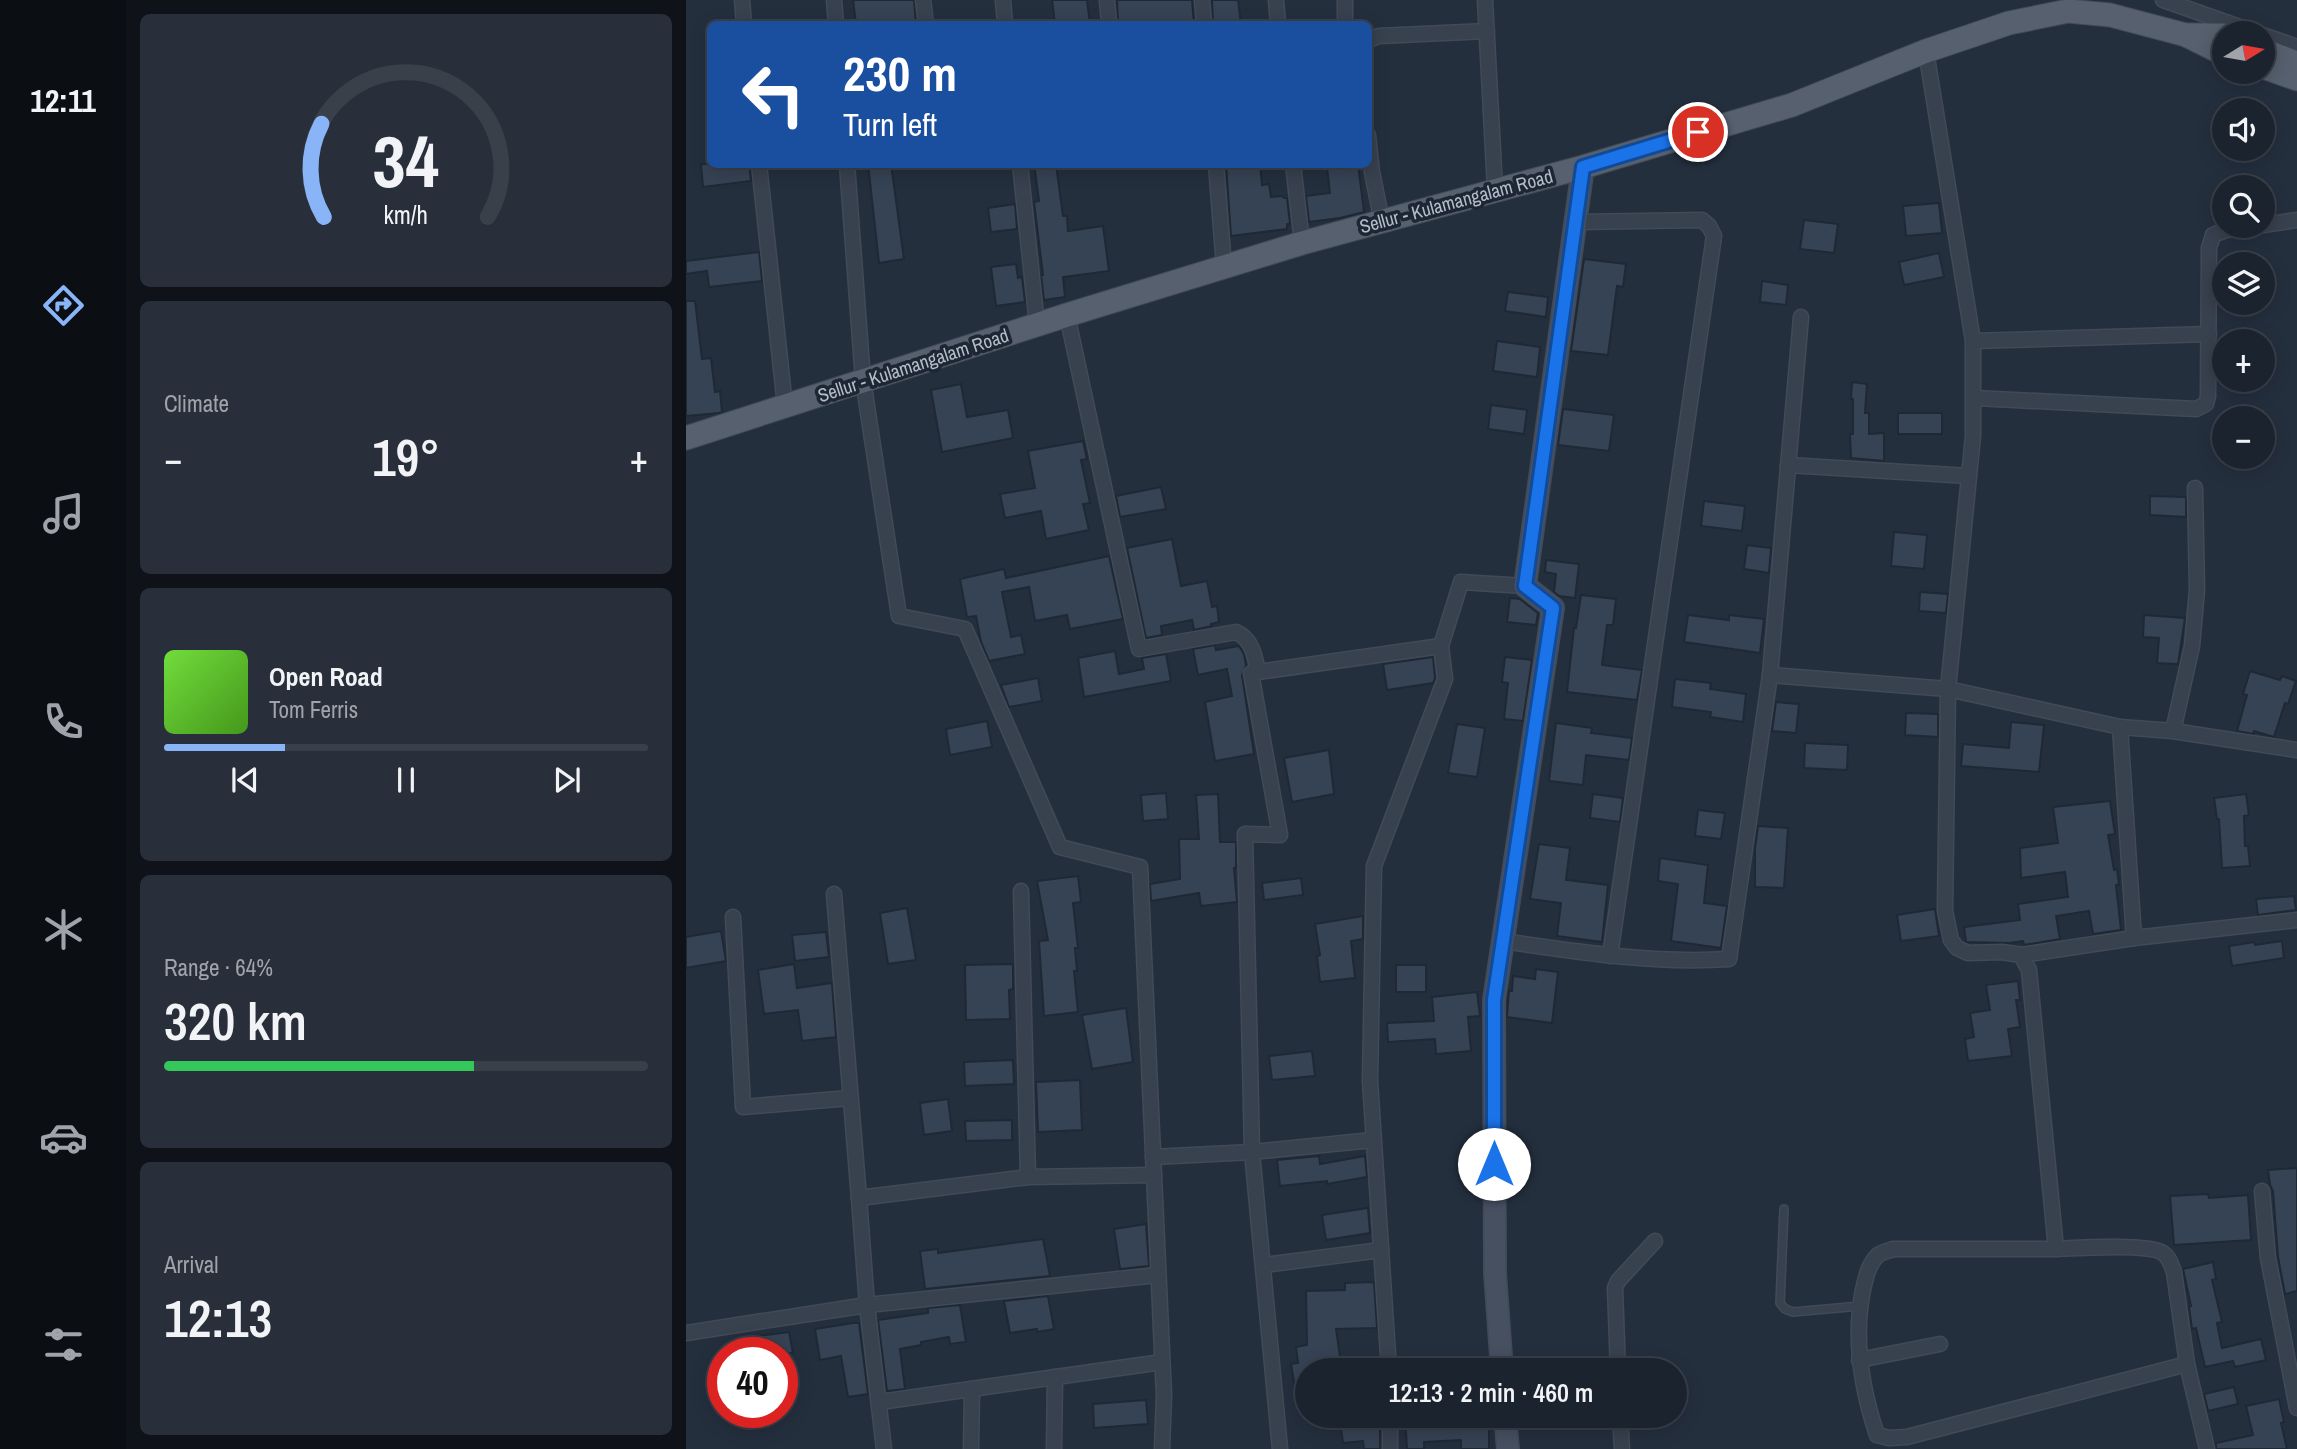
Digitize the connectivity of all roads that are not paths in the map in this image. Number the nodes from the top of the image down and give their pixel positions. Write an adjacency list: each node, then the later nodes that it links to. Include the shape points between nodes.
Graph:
1 (742, 0): 12 (street)
2 (834, 0): 13 (street)
3 (923, 0): 14 (street)
4 (1003, 0): 15 (street)
5 (1107, 0): 16 (street)
6 (1202, 0): 17 (street)
7 (1276, 0): 18 (street)
8 (1345, 0): 19 (street)
9 (1485, 0): 21 (street)
10 (2164, 0): 20 (street)
11 (2070, 6): 22 (main road, Sellur - Kulamangalam Road); 28 (main road, Sellur - Kulamangalam Road)
12 (744, 21)
13 (836, 21)
14 (926, 21)
15 (1006, 21)
16 (1109, 21)
17 (1204, 21)
18 (1278, 21)
19 (1345, 21)
20 (2224, 21)
21 (1487, 31): 24 (street); 40 (street)
22 (2186, 35): 23 (main road); 27 (main road, Sellur - Kulamangalam Road)
23 (2212, 35)
24 (1372, 39)
25 (2275, 39): 26 (street)
26 (2297, 47)
27 (2212, 48)
28 (1926, 51): 33 (main road, Sellur - Kulamangalam Road, via 1791,105); 52 (street)
29 (2275, 55): 30 (main road)
30 (2297, 63)
31 (2275, 71): 32 (main road)
32 (2297, 79)
33 (1583, 167): 40 (main road, Sellur - Kulamangalam Road); 43 (street)
34 (759, 168): 55 (street)
35 (847, 168): 53 (street)
36 (1020, 168): 50 (street)
37 (1216, 168): 47 (street)
38 (1293, 168): 46 (street)
39 (1372, 168): 42 (street)
40 (1495, 189): 42 (main road, Sellur - Kulamangalam Road)
41 (2297, 220): 44 (street)
42 (1382, 222): 46 (main road, Sellur - Kulamangalam Road)
43 (1577, 222): 60 (street); 75 (street, via 1702,220 1714,236)
44 (2275, 223)
45 (2212, 238): 51 (street)
46 (1302, 243): 47 (main road, Sellur - Kulamangalam Road)
47 (1224, 267): 48 (main road, Sellur - Kulamangalam Road)
48 (1067, 315): 50 (main road, Sellur - Kulamangalam Road); 62 (street, via 1139,649 1236,632 1244,635 1254,652)
49 (1801, 317): 57 (street)
50 (1037, 325): 53 (main road, Sellur - Kulamangalam Road)
51 (2209, 334): 52 (street); 54 (street, via 2208,396 2206,404 2196,409)
52 (1973, 341): 54 (street)
53 (863, 380): 55 (main road, Sellur - Kulamangalam Road); 79 (street, via 899,616 965,629 1060,846 1140,867)
54 (1975, 398): 58 (street)
55 (785, 406): 56 (main road, Sellur - Kulamangalam Road)
56 (686, 438)
57 (1788, 465): 58 (street); 63 (street)
58 (1969, 477): 64 (street)
59 (2195, 488): 66 (street, via 2197,590 2192,646)
60 (1525, 586): 61 (street, via 1461,582); 73 (street, via 1553,608)
61 (1441, 646): 62 (street); 77 (street, via 1445,679 1374,866)
62 (1258, 672): 78 (street, via 1251,673 1280,835 1245,834)
63 (1770, 675): 64 (street); 75 (street, via 1730,959)
64 (1948, 689): 65 (street); 74 (street, via 1945,911 1951,940 1968,953)
65 (2120, 727): 66 (street); 72 (street)
66 (2173, 731): 67 (street)
67 (2297, 750)
68 (1021, 891): 81 (street)
69 (834, 894): 76 (street)
70 (733, 917): 76 (street, via 743,1107)
71 (2297, 920): 72 (street)
72 (2134, 938): 74 (street)
73 (1503, 941): 75 (street); 95 (street, via 1494,1000 1495,1273)
74 (2021, 955): 86 (street, via 2029,970)
75 (1610, 956)
76 (850, 1098): 83 (street)
77 (1373, 1140): 78 (street); 87 (street)
78 (1252, 1152): 79 (street); 88 (street)
79 (1153, 1157): 80 (street)
80 (1154, 1175): 81 (street); 89 (street)
81 (1028, 1177): 83 (street)
82 (2262, 1191): 103 (street, via 2268,1258)
83 (859, 1198): 90 (street)
84 (1784, 1209): 91 (lane, via 1780,1303 1793,1312)
85 (1655, 1241): 96 (street, via 1615,1288)
86 (2056, 1249): 91 (street, via 1893,1249 1879,1253 1868,1268); 99 (street, via 2161,1251 2174,1272)
87 (1381, 1250): 88 (street); 94 (street)
88 (1264, 1265): 111 (street)
89 (1158, 1275): 90 (street); 98 (street)
90 (867, 1306): 92 (street); 102 (street)
91 (1860, 1306): 97 (street)
92 (686, 1332)
93 (1940, 1344): 97 (street)
94 (1388, 1358)
95 (1501, 1358)
96 (1618, 1358)
97 (1859, 1360): 99 (street, via 1877,1435 1889,1438)
98 (1162, 1362): 100 (street); 110 (street)
99 (2187, 1364): 115 (street)
100 (1055, 1377): 101 (street); 109 (street)
101 (971, 1389): 102 (street); 108 (street)
102 (880, 1402): 107 (street)
103 (2297, 1408)
104 (1390, 1428): 112 (street)
105 (1506, 1428): 113 (street)
106 (1621, 1428): 114 (street)
107 (884, 1449)
108 (971, 1449)
109 (1054, 1449)
110 (1162, 1449)
111 (1280, 1449)
112 (1390, 1449)
113 (1508, 1449)
114 (1622, 1449)
115 (2207, 1449)

